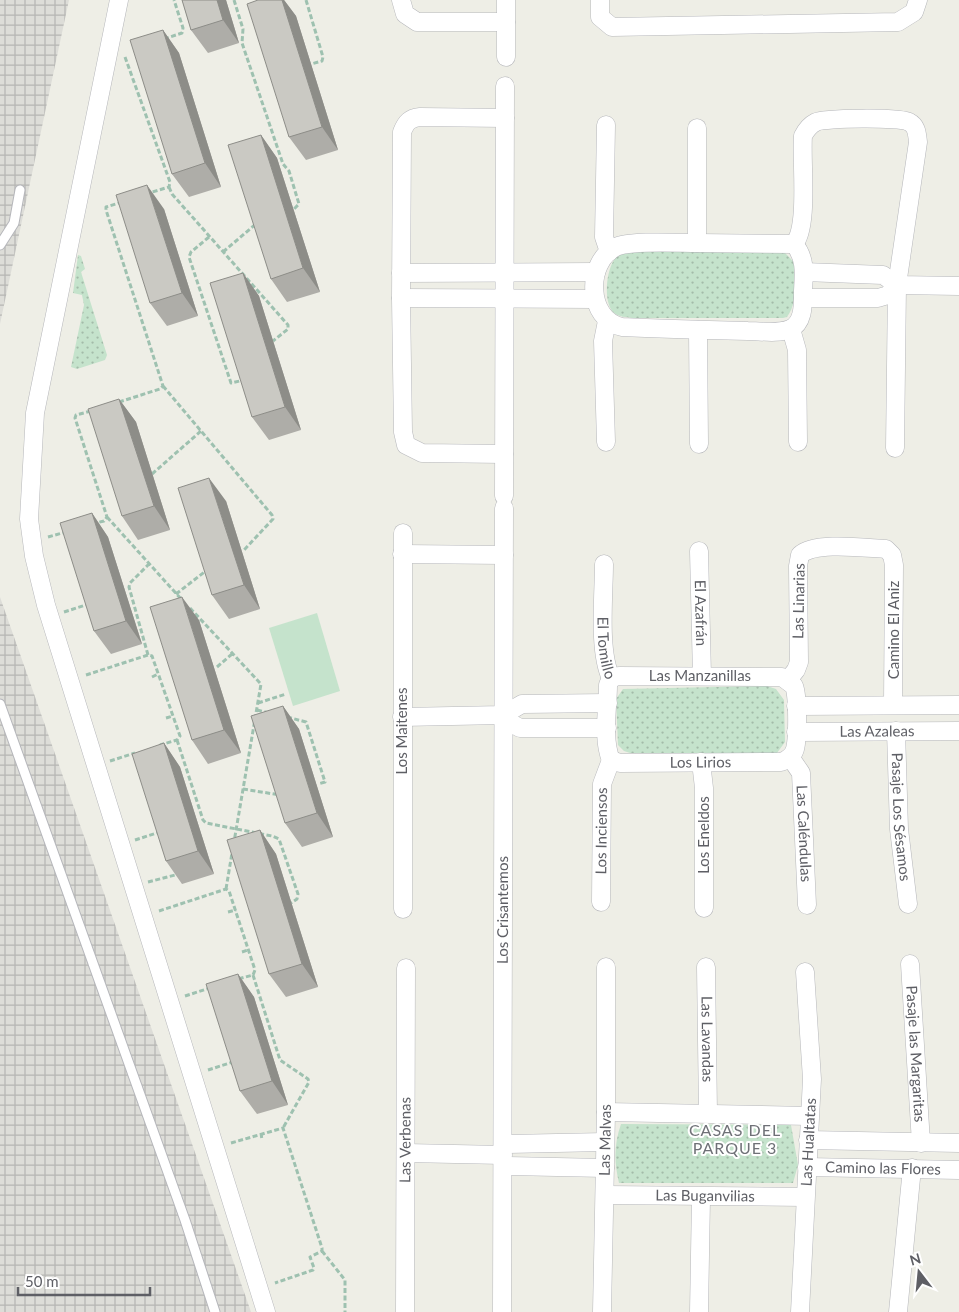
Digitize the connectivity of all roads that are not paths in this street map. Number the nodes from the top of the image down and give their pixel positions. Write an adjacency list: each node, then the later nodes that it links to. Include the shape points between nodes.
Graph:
1 (119, 0): 85 (street, via 35,413 28,505 31,536 48,614)
2 (401, 0): 6 (street, via 405,14 417,22)
3 (506, 0): 6 (street)
4 (600, 0): 5 (street, via 600,17 612,27 898,22 914,12)
5 (918, 0)
6 (506, 22): 7 (street)
7 (506, 57)
8 (505, 86): 9 (street, Los Crisantemos)
9 (505, 118): 19 (street, via 420,117 405,125 402,132); 20 (street, Los Crisantemos)
10 (606, 125): 16 (street, via 604,237)
11 (697, 128): 13 (street)
12 (20, 190): 14 (lane, via 14,223)
13 (697, 243): 15 (street); 16 (street, via 621,245)
14 (0, 244)
15 (794, 244): 18 (street, via 802,254); 21 (street, via 802,223 806,130 822,120 907,120 914,127 918,142)
16 (609, 252): 17 (street)
17 (596, 272): 20 (street); 26 (street)
18 (804, 272): 21 (street, via 882,275); 25 (street)
19 (401, 273): 20 (street); 23 (street)
20 (504, 273): 24 (street, Los Crisantemos)
21 (897, 285): 22 (street); 25 (street, via 888,295 878,298); 33 (street)
22 (959, 286)
23 (401, 298): 24 (street); 34 (street, via 403,432 406,445 422,453)
24 (504, 298): 26 (street); 34 (street, Los Crisantemos)
25 (803, 298): 28 (street, via 802,314)
26 (595, 299): 27 (street)
27 (607, 321): 29 (street, via 622,327); 30 (street, via 603,341)
28 (790, 329): 29 (street); 31 (street, via 797,350)
29 (698, 330): 32 (street)
30 (606, 442)
31 (798, 442)
32 (699, 444)
33 (895, 448)
34 (504, 454): 38 (street, Los Crisantemos)
35 (403, 533): 37 (street, Los Maitenes)
36 (699, 551): 41 (street, El Azafrán)
37 (402, 554): 38 (street); 50 (street, Los Maitenes)
38 (504, 555): 49 (street, Los Crisantemos)
39 (892, 555): 43 (street, Las Linarias, via 886,549 820,547 808,549 800,555 798,662); 46 (street, Camino El Aniz)
40 (604, 564): 42 (street, El Tomillo, via 604,651)
41 (702, 676): 42 (street, Las Manzanillas); 43 (street, Las Manzanillas, via 778,676)
42 (611, 678): 44 (street, El Tomillo)
43 (788, 680): 48 (street, via 795,689)
44 (608, 703): 49 (street, via 522,704); 51 (street, El Tomillo)
45 (0, 704): 84 (lane)
46 (893, 704): 47 (street, Las Azaleas); 48 (street, Las Azaleas)
47 (959, 705)
48 (796, 706): 54 (street)
49 (503, 715): 50 (street); 51 (street, via 520,728); 76 (street, Los Crisantemos)
50 (402, 717): 62 (street, Los Maitenes)
51 (607, 728): 56 (street, El Tomillo)
52 (896, 731): 53 (street, Las Azaleas); 54 (street, Las Azaleas); 59 (street, Pasaje Los Sésamos, via 899,830)
53 (959, 731)
54 (796, 732): 55 (street, via 795,748)
55 (790, 757): 57 (street, Los Lirios, via 776,763); 60 (street, Las Caléndulas, via 801,773)
56 (611, 760): 57 (street, Los Lirios, via 620,763); 58 (street, Los Inciensos, via 602,784)
57 (701, 762): 61 (street, Los Eneldos)
58 (601, 902)
59 (908, 904)
60 (807, 905)
61 (704, 908)
62 (403, 909)
63 (910, 964): 73 (street, Pasaje las Margaritas)
64 (606, 967): 68 (street, Las Malvas)
65 (706, 967): 69 (street, Las Lavandas)
66 (406, 968): 75 (street, Las Verbenas)
67 (805, 972): 70 (street, Las Hualtatas, via 812,1079)
68 (606, 1112): 69 (street); 72 (street, Las Malvas)
69 (708, 1113): 70 (street)
70 (809, 1116): 71 (street, Las Hualtatas)
71 (808, 1140): 73 (street, Camino las Flores); 77 (street, Las Hualtatas)
72 (605, 1142): 76 (street); 78 (street, Las Malvas)
73 (921, 1143): 74 (street, Camino las Flores)
74 (959, 1144)
75 (406, 1153): 76 (street); 86 (street, Las Verbenas)
76 (503, 1155): 78 (street); 87 (street, Los Crisantemos)
77 (807, 1167): 79 (street, Camino las Flores); 82 (street, Las Hualtatas)
78 (605, 1168): 81 (street, Las Malvas)
79 (912, 1168): 80 (street, Camino las Flores); 91 (street)
80 (959, 1170)
81 (605, 1195): 83 (street, Las Buganvilias); 88 (street, Las Malvas)
82 (805, 1197): 83 (street, Las Buganvilias); 90 (street, Las Hualtatas)
83 (701, 1198): 89 (street)
84 (215, 1312)
85 (266, 1312)
86 (405, 1312)
87 (502, 1312)
88 (602, 1312)
89 (699, 1312)
90 (800, 1312)
91 (898, 1312)

